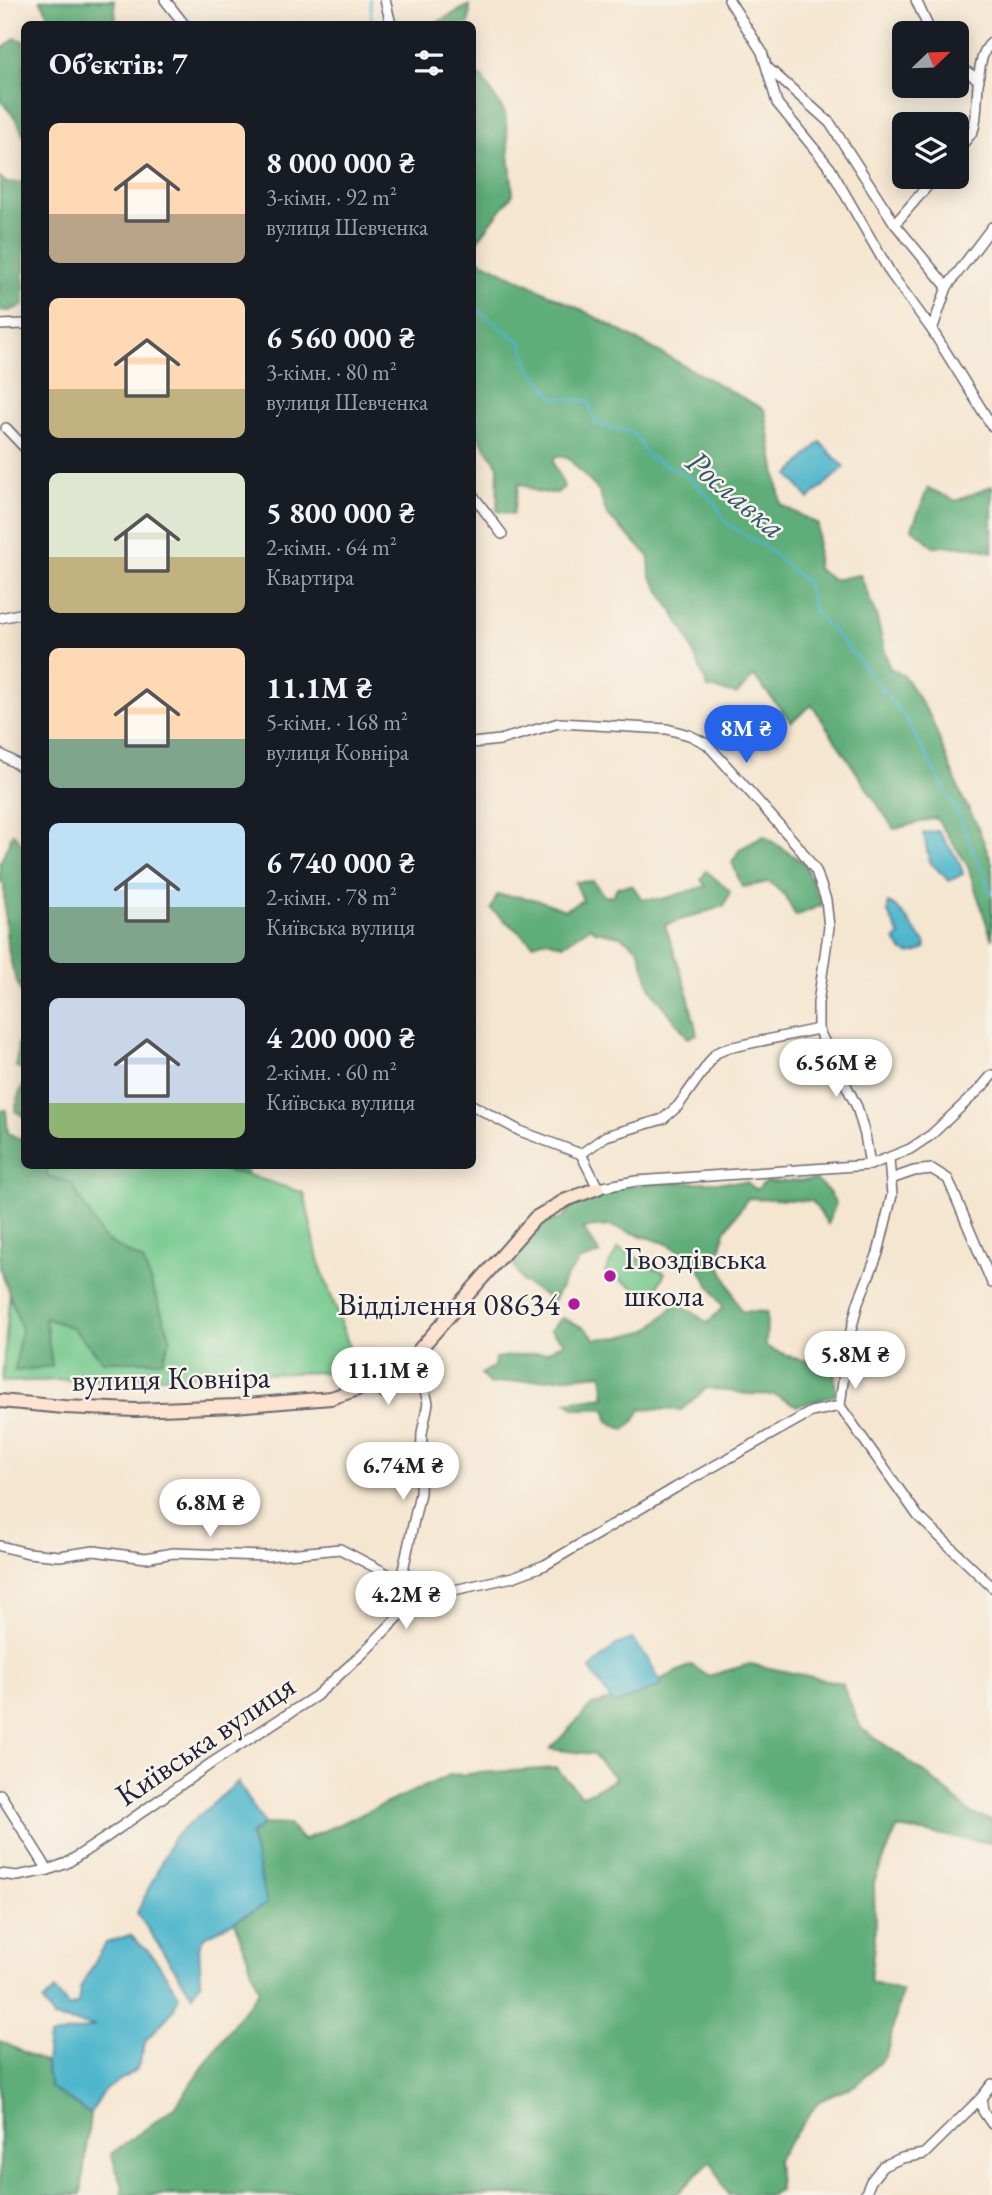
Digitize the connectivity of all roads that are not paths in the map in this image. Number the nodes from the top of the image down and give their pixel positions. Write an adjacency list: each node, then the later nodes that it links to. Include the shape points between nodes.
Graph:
1 (165, 0): 5 (street)
2 (386, 0): 6 (street)
3 (729, 0): 9 (street, via 762,52)
4 (916, 0): 7 (street)
5 (182, 21)
6 (390, 21)
7 (926, 21)
8 (992, 42): 11 (street)
9 (765, 65): 14 (street, via 830,123); 19 (street, via 777,103 830,168 891,274)
10 (970, 74): 11 (street)
11 (979, 80): 12 (street, via 974,130)
12 (969, 136)
13 (925, 189): 14 (street)
14 (895, 224): 16 (street)
15 (992, 227): 16 (street)
16 (947, 287): 19 (street)
17 (21, 324): 18 (street)
18 (0, 325)
19 (932, 330): 20 (street)
20 (992, 426)
21 (6, 429): 22 (street)
22 (21, 444)
23 (476, 499): 24 (street)
24 (502, 534)
25 (21, 614): 26 (street)
26 (0, 618)
27 (476, 743): 30 (street, via 559,723 667,729 707,744 816,871 829,927)
28 (0, 754): 29 (street)
29 (21, 766)
30 (818, 1028): 33 (street, via 716,1053 678,1106 663,1119 606,1136); 35 (street, via 857,1107)
31 (992, 1075): 34 (street, via 931,1135)
32 (476, 1107): 33 (street, via 520,1131)
33 (581, 1154): 37 (street)
34 (889, 1159): 35 (street); 36 (street)
35 (870, 1165): 37 (street, via 636,1181)
36 (891, 1179): 38 (street, via 932,1170 948,1179); 41 (street, via 892,1195 878,1253 848,1342)
37 (598, 1188): 39 (street, вулиця Ковніра, via 534,1218 412,1357)
38 (992, 1283)
39 (376, 1383): 40 (street, вулиця Ковніра, via 331,1398 235,1406 135,1410); 43 (street, via 384,1393 415,1379 428,1403 420,1493)
40 (0, 1401)
41 (840, 1406): 44 (street, via 918,1516); 45 (street, Київська вулиця, via 811,1412 545,1565)
42 (0, 1546): 43 (street, via 59,1556 94,1551 146,1558 173,1553 267,1556 340,1549)
43 (403, 1582): 45 (street)
44 (992, 1587)
45 (413, 1602): 47 (street, Київська вулиця, via 316,1696 67,1863)
46 (0, 1794): 47 (street)
47 (48, 1870): 48 (street, Київська вулиця)
48 (0, 1874)
49 (992, 2084): 50 (street)
50 (981, 2098): 51 (street); 52 (street, via 924,2154 883,2166)
51 (992, 2124)
52 (865, 2195)

